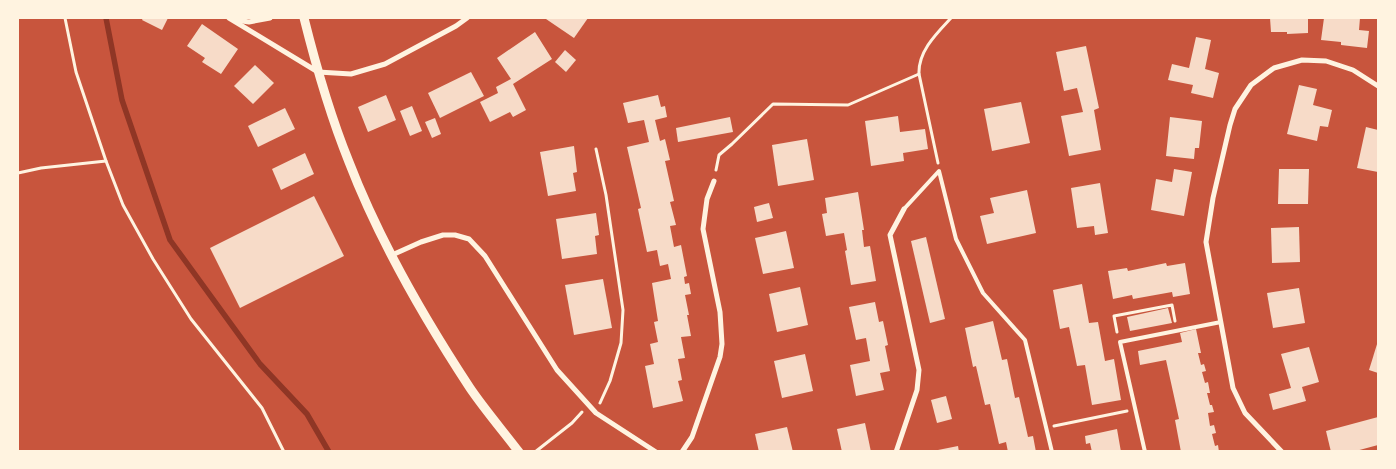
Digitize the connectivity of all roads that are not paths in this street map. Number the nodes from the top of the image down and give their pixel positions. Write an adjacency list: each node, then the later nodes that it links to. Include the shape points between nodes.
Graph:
1 (270, 18): 4 (street, via 249,22)
2 (304, 18): 5 (street)
3 (467, 18): 5 (street, via 385,64 351,74)
4 (231, 19): 5 (street)
5 (318, 72): 9 (street, via 349,163)
6 (1378, 86): 10 (street, via 1353,70 1326,61 1302,60 1274,68 1251,85 1235,109 1213,198 1206,242)
7 (714, 181): 13 (street, via 707,199 703,229 720,312 722,344 692,437)
8 (904, 209): 14 (street, via 890,235 919,370 917,390); 15 (lane, via 940,171 956,239 983,293 1025,340)
9 (392, 255): 11 (street, via 439,339 472,390); 12 (street, via 443,235 469,239 485,256 558,370 596,413)
10 (1221, 322): 16 (lane, via 1120,342); 17 (street, via 1233,388 1244,413)
11 (519, 452)
12 (656, 452)
13 (682, 452)
14 (896, 452)
15 (1052, 452)
16 (1145, 452)
17 (1282, 452)

